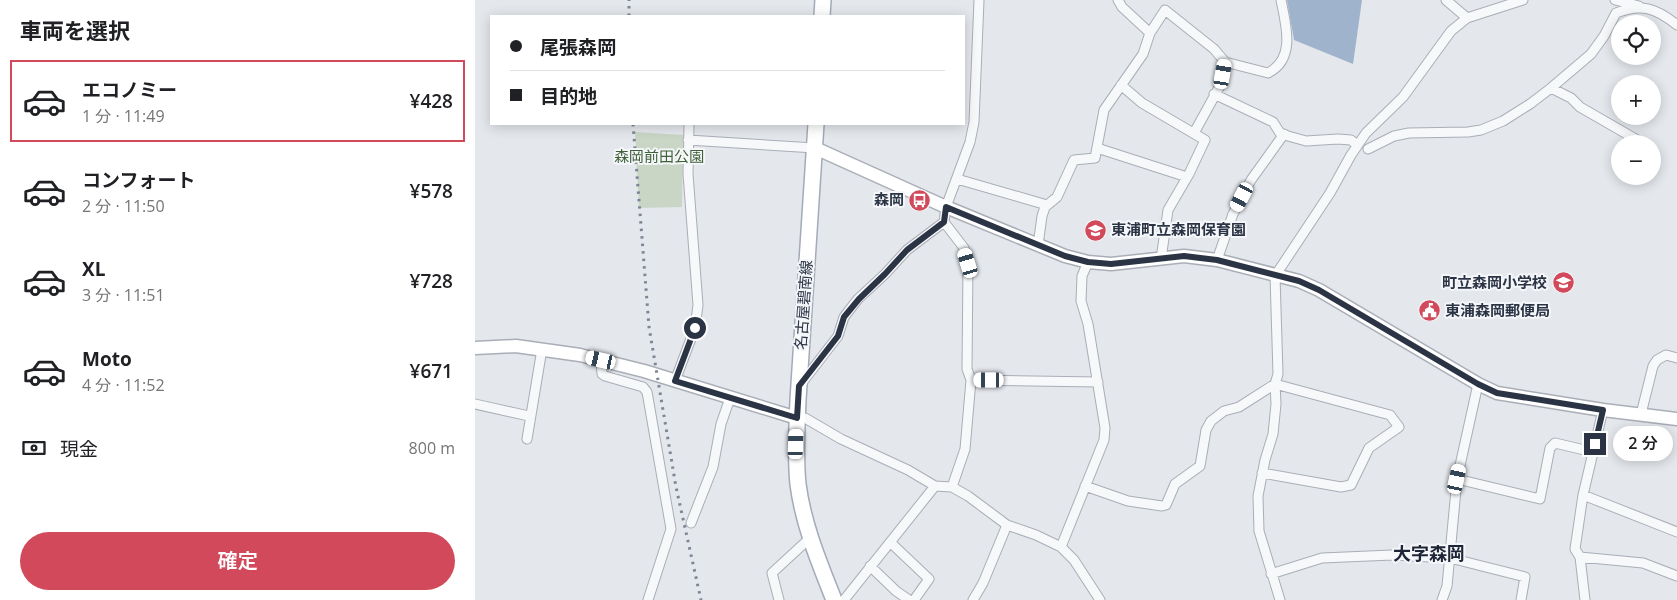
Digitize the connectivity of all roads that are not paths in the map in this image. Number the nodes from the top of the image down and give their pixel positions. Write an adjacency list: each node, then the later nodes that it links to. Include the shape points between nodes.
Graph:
1 (823, 0): 9 (main road)
2 (979, 0): 28 (street, via 973,122 970,142)
3 (1118, 0): 12 (street)
4 (1281, 0): 13 (street, via 1287,42 1284,59 1278,68 1269,73)
5 (1446, 0): 10 (street)
6 (1523, 0): 10 (street)
7 (1615, 0): 8 (street)
8 (1640, 6): 11 (street, via 1659,12); 15 (street, via 1616,13 1591,54)
9 (822, 15)
10 (1467, 18): 23 (street, via 1451,31 1403,97)
11 (1677, 26)
12 (1150, 33): 13 (street, via 1165,10 1214,49); 14 (street, via 1143,54)
13 (1225, 62): 16 (street, via 1221,84)
14 (1121, 85): 19 (street, via 1142,103); 25 (street, via 1104,110)
15 (1551, 88): 21 (street); 26 (street, via 1509,117 1481,130 1409,133 1394,136)
16 (1214, 94): 19 (street); 20 (street, via 1273,122)
17 (689, 125): 22 (street)
18 (816, 125): 24 (main road, 名古屋碧南線)
19 (1193, 133): 27 (street, via 1205,140)
20 (1284, 134): 23 (street, via 1306,141 1351,140); 34 (street, via 1237,205)
21 (1628, 135)
22 (688, 140): 24 (street); 42 (street, via 698,305 695,328)
23 (1357, 145): 36 (street, via 1315,217)
24 (815, 148): 30 (street); 46 (main road, 名古屋碧南線)
25 (1097, 148): 27 (street); 29 (street, via 1095,158 1074,160 1057,197)
26 (1368, 149)
27 (1187, 177): 33 (street, via 1168,210)
28 (957, 179): 29 (street); 30 (street)
29 (1047, 205): 32 (street)
30 (946, 207): 31 (street); 32 (street)
31 (944, 222): 41 (street, via 964,248 968,263 967,369); 46 (street, via 907,250 859,299 844,317 838,336)
32 (1038, 245): 35 (street)
33 (1161, 259): 34 (street, via 1184,256); 35 (street, via 1111,264)
34 (1217, 260): 36 (street)
35 (1088, 262): 43 (street, via 1082,276 1081,301)
36 (1275, 276): 44 (street, via 1278,374); 45 (street, via 1299,281 1319,290)
37 (475, 348): 38 (street, via 516,346)
38 (542, 349): 40 (street); 51 (street)
39 (1677, 358): 50 (street, via 1666,355 1653,366)
40 (601, 360): 42 (street); 74 (street, via 602,374 643,387 647,392 671,529)
41 (971, 380): 43 (street); 59 (street, via 965,449)
42 (675, 381): 47 (street)
43 (1098, 382): 60 (street, via 1104,440)
44 (1275, 384): 56 (street, via 1273,434); 56 (street, via 1391,415 1399,427 1369,448 1351,485 1341,487); 60 (street, via 1211,421 1206,430 1200,466 1175,484 1166,505 1127,501)
45 (1478, 384): 49 (street, via 1497,393); 57 (street)
46 (799, 386): 52 (main road, 名古屋碧南線)
47 (730, 398): 52 (street); 62 (street, via 721,424 713,468)
48 (475, 404): 51 (street)
49 (1603, 410): 50 (street); 55 (street)
50 (1641, 414): 53 (street)
51 (529, 416): 54 (street)
52 (797, 418): 58 (street, via 805,418); 65 (main road, 名古屋碧南線, via 798,484)
53 (1677, 419)
54 (527, 439)
55 (1593, 452): 57 (street, via 1553,444 1540,500); 61 (street)
56 (1262, 473): 71 (street, via 1258,496 1259,531)
57 (1457, 479): 69 (street)
58 (935, 486): 59 (street); 66 (street)
59 (952, 486): 63 (street)
60 (1085, 486): 67 (street)
61 (1583, 494): 64 (street); 68 (street, via 1575,549)
62 (691, 523)
63 (1007, 525): 67 (street); 80 (street)
64 (1677, 532)
65 (811, 537): 75 (street, via 772,573); 76 (main road, 名古屋碧南線)
66 (890, 542): 70 (street); 79 (street, via 929,579)
67 (1061, 547): 73 (street, via 1074,560)
68 (1580, 557): 72 (street, via 1643,563); 84 (street)
69 (1449, 558): 71 (street, via 1391,555 1322,558); 82 (street, via 1447,586); 83 (street, via 1525,577)
70 (870, 566): 77 (street); 78 (street)
71 (1271, 574): 81 (street)
72 (1677, 576)
73 (1098, 598)
74 (648, 600)
75 (779, 600)
76 (834, 600)
77 (844, 600)
78 (909, 600)
79 (914, 600)
80 (973, 600)
81 (1280, 600)
82 (1442, 600)
83 (1521, 600)
84 (1585, 600)

